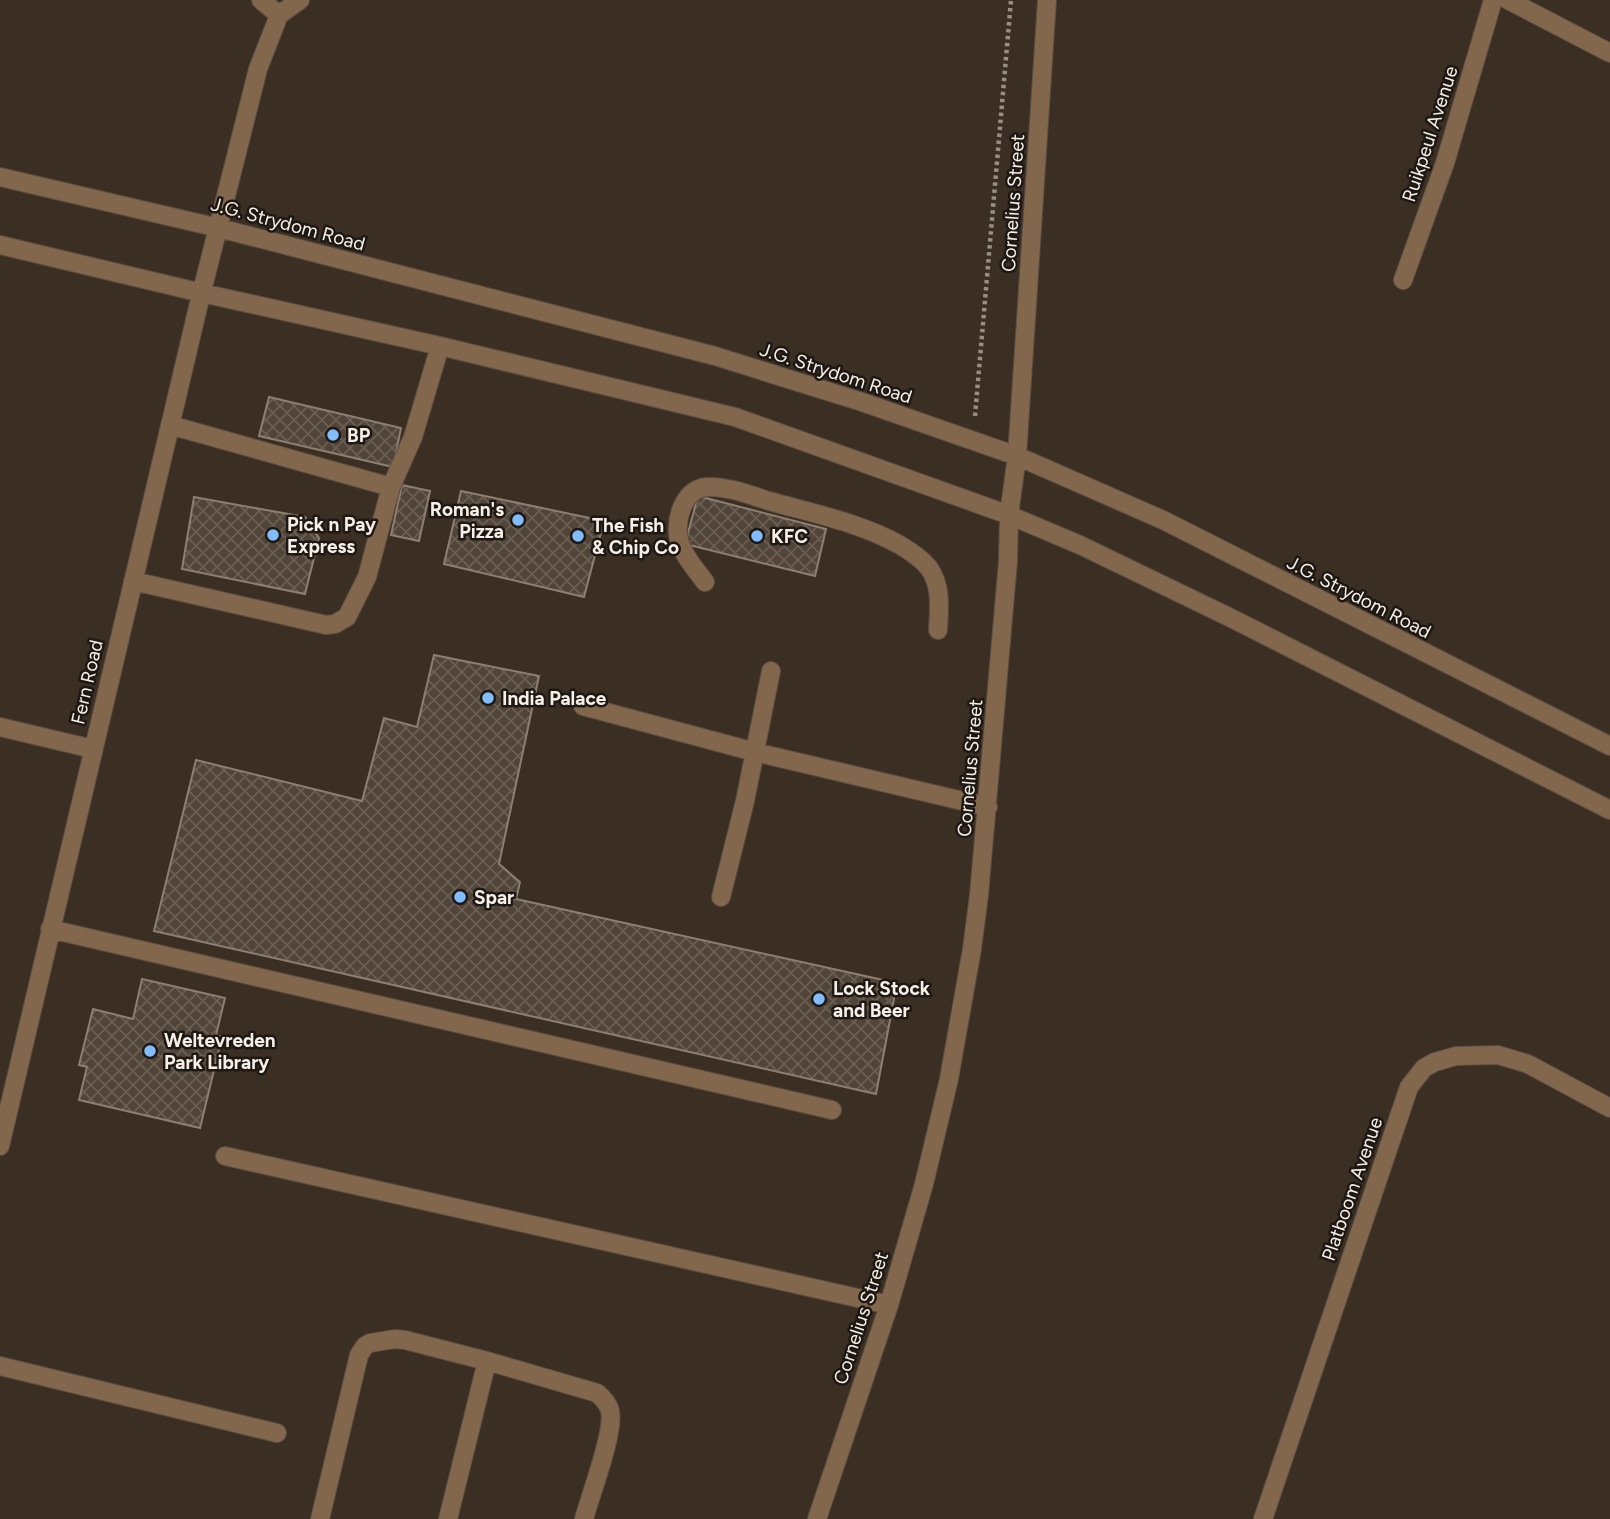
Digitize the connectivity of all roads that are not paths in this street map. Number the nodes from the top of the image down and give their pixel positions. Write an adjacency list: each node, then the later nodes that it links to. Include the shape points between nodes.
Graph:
1 (261, 0): 6 (street)
2 (300, 0): 6 (street)
3 (1048, 0): 15 (street, Cornelius Street)
4 (1493, 0): 11 (street, Ruikpeul Avenue, via 1445,163)
5 (1508, 0): 7 (street)
6 (279, 15): 9 (street, Fern Road, via 258,69)
7 (1610, 53)
8 (0, 177): 9 (street, J.G. Strydom Road)
9 (219, 228): 12 (street, Fern Road); 15 (street, J.G. Strydom Road, via 715,356)
10 (0, 245): 12 (street)
11 (1403, 279)
12 (202, 293): 13 (street); 14 (street, Fern Road)
13 (440, 346): 16 (street, via 413,437); 17 (street, via 736,417)
14 (170, 425): 16 (street); 18 (street, Fern Road)
15 (1017, 456): 17 (street, Cornelius Street); 24 (street, J.G. Strydom Road, via 1163,520)
16 (391, 487): 18 (street, via 367,577 347,617 335,624 284,617)
17 (1009, 515): 27 (street, Cornelius Street); 28 (street, via 1231,618)
18 (133, 581): 25 (street, Fern Road)
19 (705, 582): 20 (street, via 680,546 680,514 694,490 707,487 741,492 902,546 934,576 939,594)
20 (938, 630)
21 (771, 671): 26 (street)
22 (583, 706): 26 (street)
23 (0, 727): 25 (street)
24 (1610, 746)
25 (93, 750): 30 (street, Fern Road)
26 (755, 752): 27 (street); 29 (street)
27 (988, 807): 35 (street, Cornelius Street, via 972,949 949,1079)
28 (1610, 810)
29 (721, 897)
30 (50, 929): 32 (street); 33 (street, Fern Road)
31 (1610, 1108): 43 (street, Platboom Avenue, via 1528,1064 1498,1055 1456,1056 1424,1068 1409,1087)
32 (832, 1110)
33 (0, 1146)
34 (225, 1156): 35 (street)
35 (889, 1304): 42 (street, Cornelius Street)
36 (487, 1361): 39 (street, via 405,1340 365,1346 359,1355); 40 (street); 41 (street, via 597,1393 607,1402 610,1429)
37 (0, 1366): 38 (street)
38 (277, 1433)
39 (320, 1519)
40 (448, 1519)
41 (584, 1519)
42 (817, 1519)
43 (1263, 1519)

